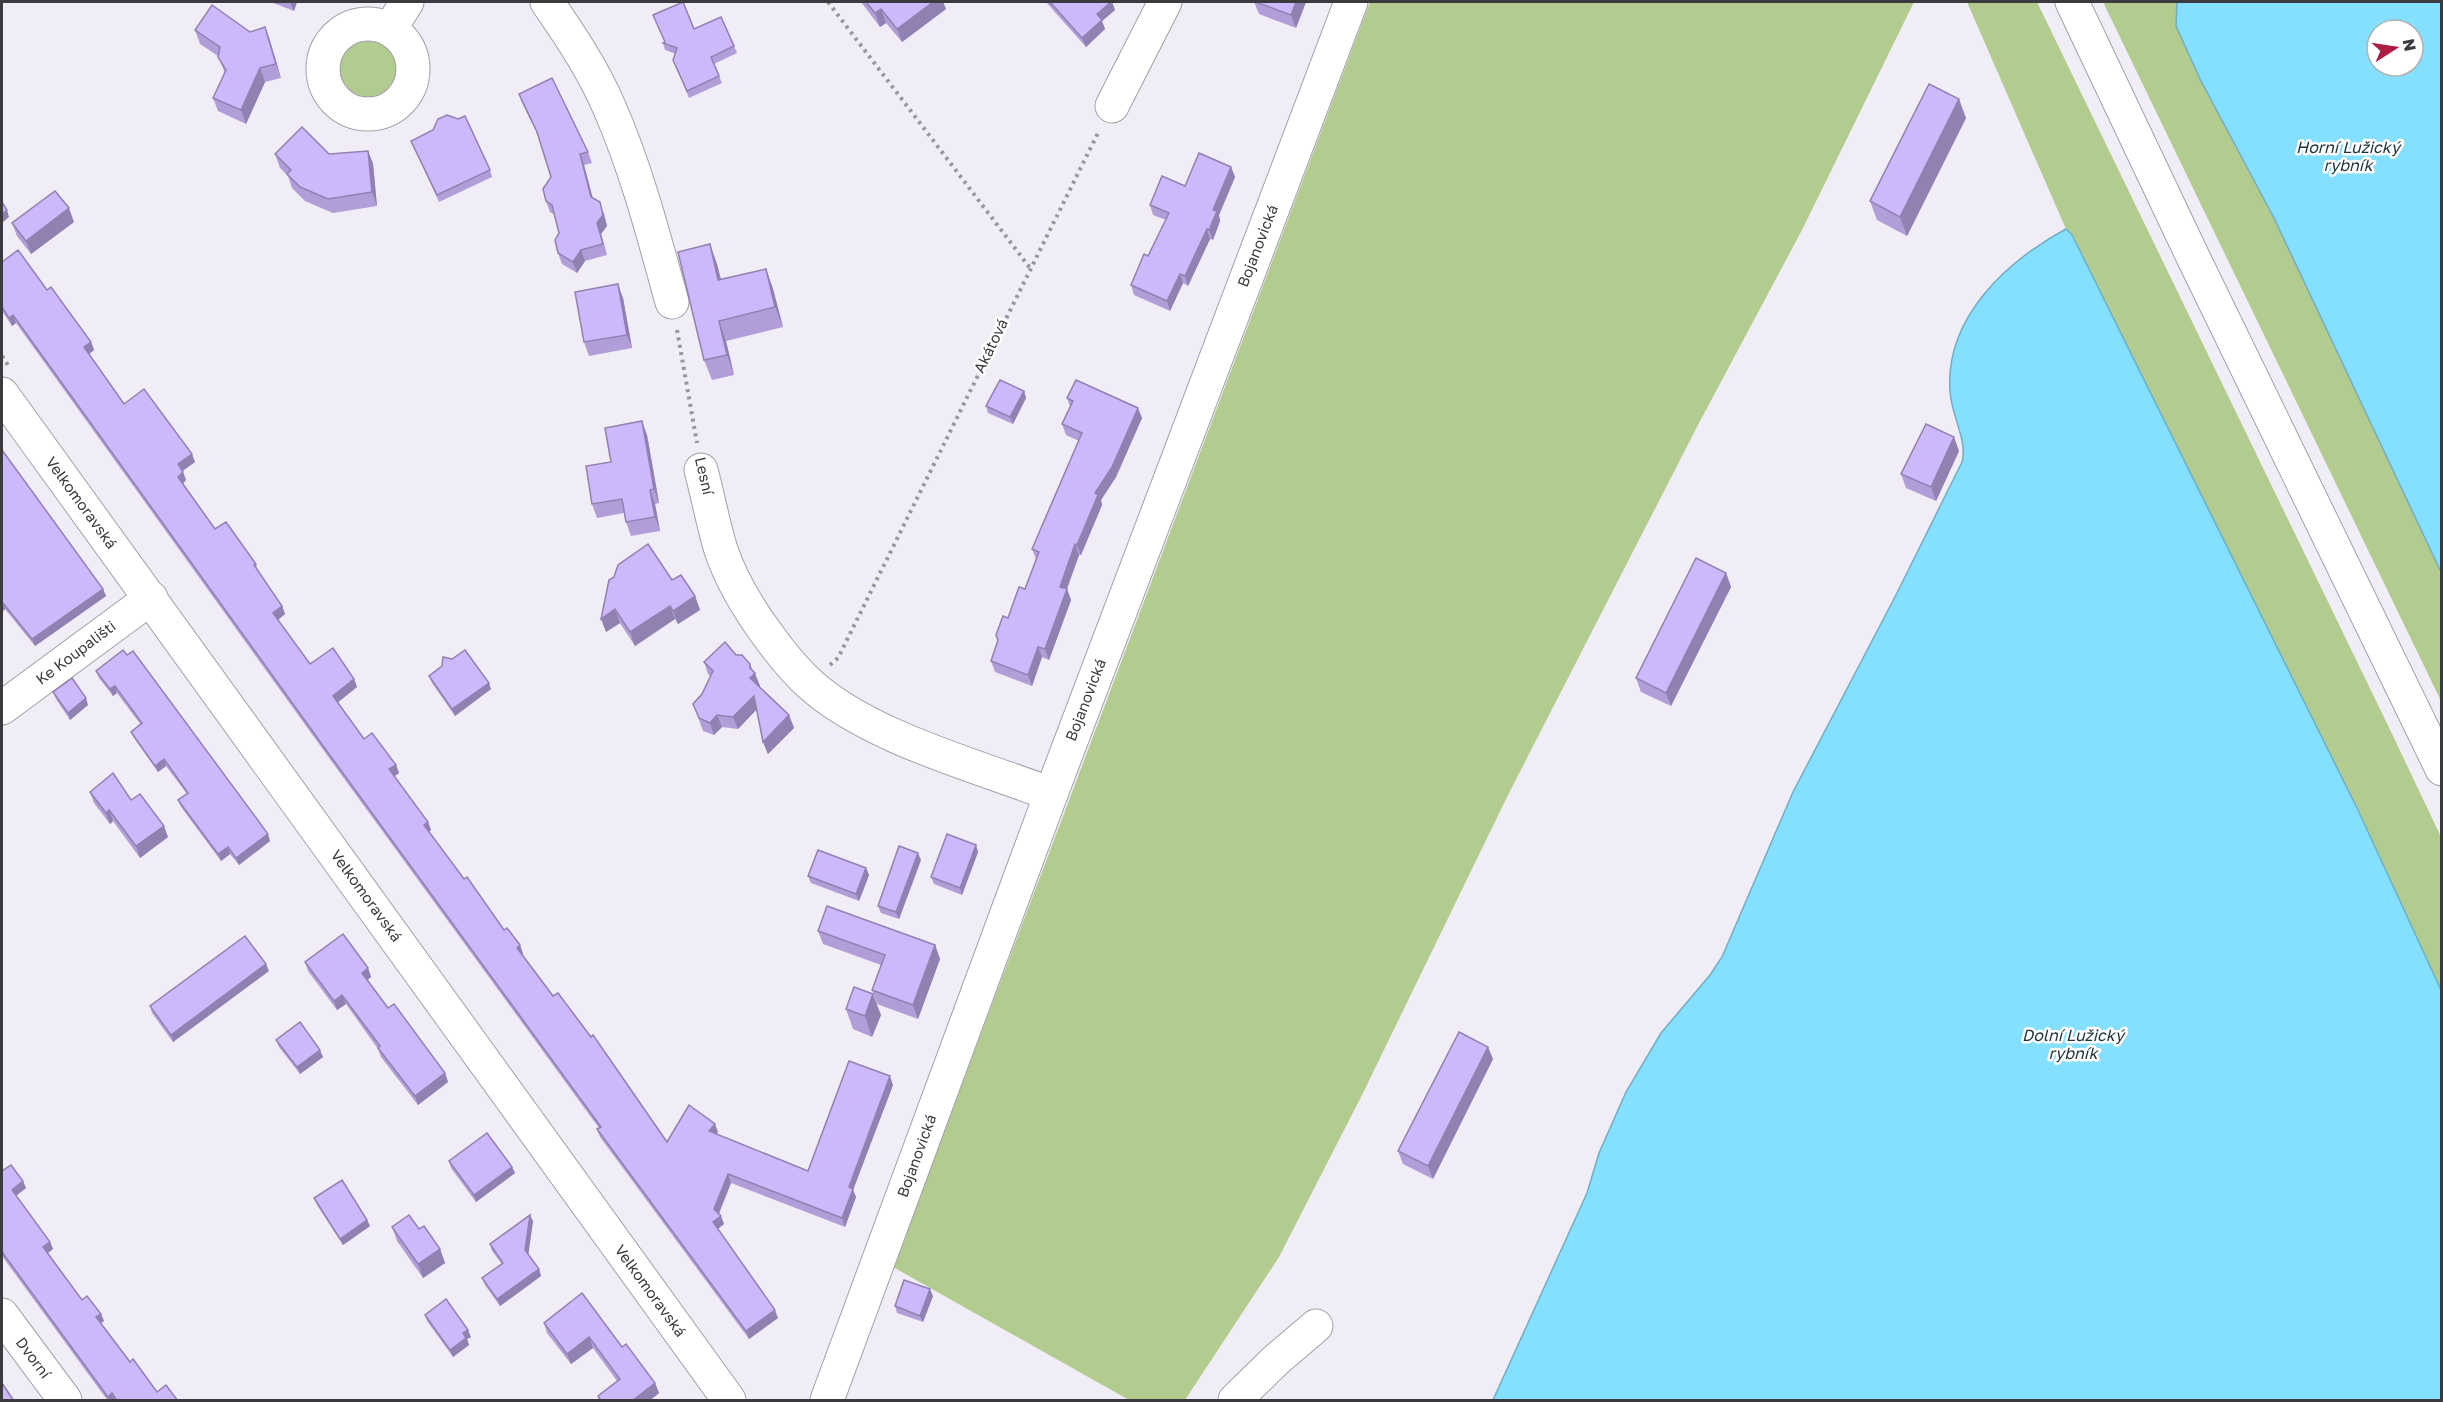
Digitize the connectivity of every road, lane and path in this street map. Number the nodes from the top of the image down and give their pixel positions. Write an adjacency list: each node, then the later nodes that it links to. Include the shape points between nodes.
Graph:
1 (407, 2): 7 (street)
2 (547, 2): 10 (street, via 570,34 610,107 637,180)
3 (828, 2): 9 (path)
4 (1165, 2): 8 (street)
5 (1351, 2): 17 (street, Bojanovická)
6 (2072, 2): 16 (street)
7 (390, 29)
8 (1112, 106): 9 (path, Akátová)
9 (1030, 268): 14 (path, Akátová, via 838,658)
10 (672, 302): 12 (path, Lesní)
11 (2, 393): 13 (street, Velkomoravská)
12 (701, 470): 14 (street, Lesní, via 722,550 737,585 754,617)
13 (151, 598): 15 (street, Ke Koupališti); 21 (street, Velkomoravská)
14 (811, 685): 17 (street, Lesní, via 844,709 898,737)
15 (2, 708)
16 (2442, 769)
17 (1051, 794): 22 (street, Bojanovická)
18 (2, 1315): 20 (street, Dvorní)
19 (1316, 1326): 23 (street)
20 (65, 1401)
21 (729, 1401)
22 (827, 1401)
23 (1235, 1401)

